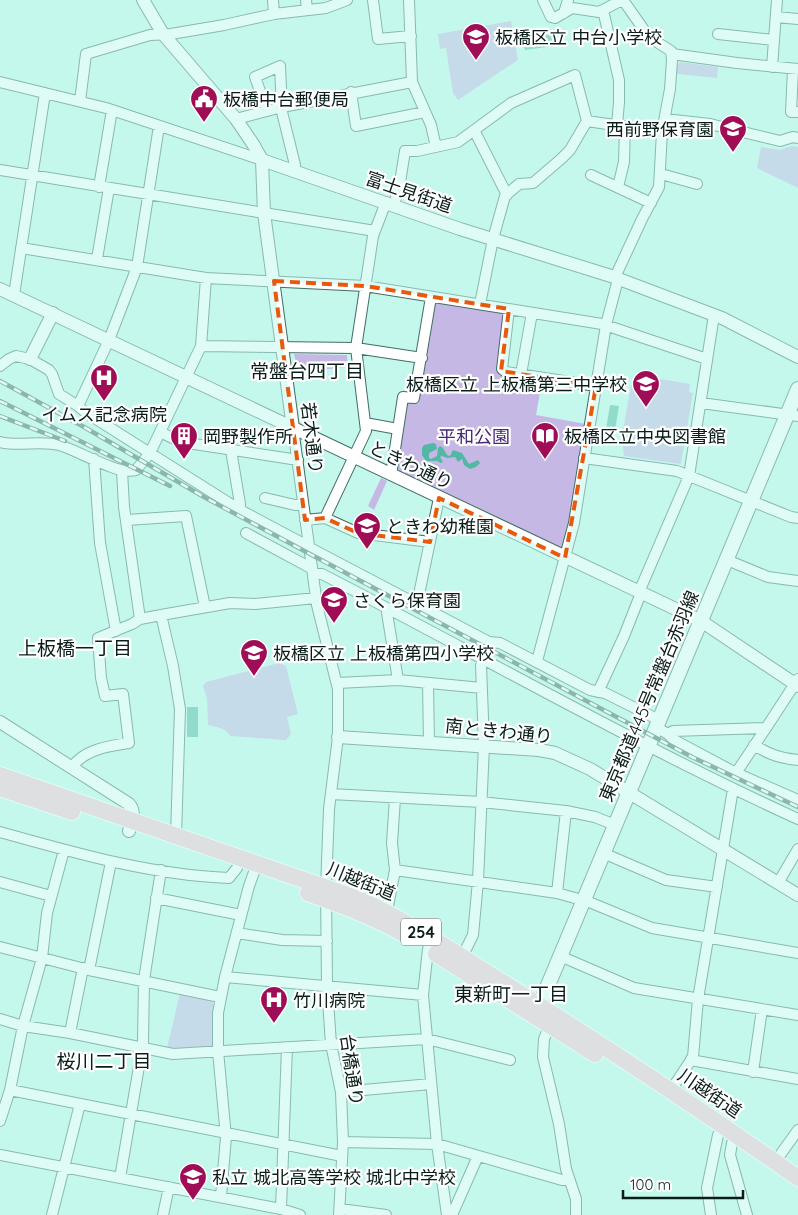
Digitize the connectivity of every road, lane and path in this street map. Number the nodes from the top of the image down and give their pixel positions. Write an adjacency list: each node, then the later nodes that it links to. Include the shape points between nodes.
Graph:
1 (143, 0): 16 (street, 若木通り)
2 (273, 0): 13 (street)
3 (347, 0): 10 (street, via 326,8)
4 (373, 0): 18 (street, via 378,39)
5 (409, 0): 18 (street)
6 (543, 0): 12 (street, via 551,17)
7 (568, 0): 12 (street)
8 (622, 0): 11 (street); 20 (street, via 649,36)
9 (777, 0): 14 (street)
10 (306, 5): 13 (street)
11 (603, 10): 12 (street, via 572,8); 37 (street, via 619,80)
12 (564, 13)
13 (274, 14): 16 (street)
14 (776, 17): 15 (street); 19 (street)
15 (798, 18)
16 (163, 34): 27 (street, via 86,54); 33 (street, 若木通り)
17 (718, 34): 19 (street)
18 (411, 36): 24 (street)
19 (774, 40): 21 (street)
20 (672, 54): 21 (street); 34 (street)
21 (772, 67): 22 (street)
22 (796, 69): 32 (street, via 791,112)
23 (0, 82): 25 (street, 富士見街道)
24 (412, 82): 26 (street); 31 (street)
25 (46, 92): 27 (street, 富士見街道); 47 (street)
26 (351, 92): 28 (street); 31 (street, via 356,126)
27 (80, 101): 29 (street, 富士見街道)
28 (282, 106): 30 (street); 30 (street, via 280,66 255,77); 44 (street, via 295,165)
29 (112, 110): 36 (street, 富士見街道); 50 (street)
30 (267, 110): 33 (street)
31 (425, 112): 41 (street)
32 (798, 112)
33 (236, 119): 42 (street, 若木通り)
34 (665, 119): 39 (street); 40 (street, via 710,124 780,141)
35 (587, 121): 37 (street); 38 (street, via 575,75 511,103); 52 (street, via 561,159 533,183 519,184)
36 (160, 126): 42 (street, 富士見街道); 51 (street)
37 (621, 126): 39 (street); 49 (street, via 624,162)
38 (474, 130): 41 (street, via 458,142); 52 (street)
39 (662, 132): 46 (street)
40 (798, 138)
41 (436, 147): 53 (street, via 405,151 400,182)
42 (262, 160): 44 (street, 富士見街道); 55 (street, 若木通り)
43 (0, 170): 47 (street)
44 (293, 171): 53 (street, 富士見街道)
45 (591, 174): 49 (street)
46 (661, 174): 48 (street); 54 (street, via 659,188)
47 (32, 176): 50 (street); 58 (street)
48 (697, 184)
49 (618, 187): 54 (street)
50 (104, 188): 51 (street); 59 (street)
51 (148, 195): 55 (street); 60 (street)
52 (507, 195): 57 (street)
53 (390, 203): 56 (street); 57 (street, 富士見街道)
54 (651, 203): 62 (street)
55 (264, 213): 56 (street); 63 (street, 若木通り)
56 (375, 231): 64 (street)
57 (493, 239): 62 (street, 富士見街道); 68 (street)
58 (21, 248): 59 (street); 66 (street)
59 (97, 259): 60 (street)
60 (137, 267): 61 (street); 74 (street)
61 (206, 278): 63 (street); 75 (street)
62 (616, 278): 72 (street, 富士見街道); 73 (street)
63 (274, 281): 64 (street); 76 (street, 若木通り)
64 (366, 286): 67 (street); 77 (street)
65 (0, 290): 66 (street, ときわ通り)
66 (14, 295): 71 (street, ときわ通り)
67 (431, 296): 68 (street); 79 (street)
68 (480, 304): 69 (street)
69 (509, 309): 70 (street); 83 (street, via 502,370)
70 (532, 313): 73 (street); 83 (street)
71 (53, 314): 74 (street, ときわ通り); 80 (street)
72 (714, 315): 78 (street, 富士見街道); 81 (street)
73 (606, 325): 81 (street); 85 (street)
74 (109, 340): 84 (street, ときわ通り); 88 (street)
75 (201, 346): 76 (street); 84 (street)
76 (282, 348): 77 (street); 91 (street, 若木通り)
77 (356, 348): 79 (street); 90 (street)
78 (798, 357)
79 (422, 358): 92 (street, via 414,398 403,397)
80 (30, 359): 82 (street, via 16,356); 88 (street, via 48,370 59,394)
81 (707, 359): 87 (street)
82 (0, 366)
83 (521, 374): 85 (street)
84 (187, 377): 91 (street, ときわ通り); 93 (street)
85 (596, 386): 98 (street)
86 (798, 389): 89 (main road, 東京都道445号常盤台赤羽線)
87 (701, 403): 89 (street); 103 (street)
88 (78, 406): 96 (street)
89 (792, 416): 106 (main road, 東京都道445号常盤台赤羽線)
90 (365, 423): 92 (street); 97 (street, via 366,431)
91 (293, 428): 97 (street, ときわ通り); 100 (street, 若木通り)
92 (398, 429): 102 (street)
93 (160, 432): 95 (street, via 182,442); 96 (street)
94 (0, 442): 99 (street, via 58,445)
95 (231, 450): 100 (street); 108 (street)
96 (150, 453): 101 (street, via 136,470); 108 (street)
97 (354, 457): 102 (street, ときわ通り); 109 (street)
98 (584, 458): 103 (street, via 678,471); 116 (street)
99 (94, 460): 101 (street); 128 (street, via 100,543)
100 (298, 460): 107 (street, 若木通り)
101 (122, 471): 111 (street)
102 (391, 475): 105 (street, ときわ通り)
103 (689, 476): 106 (street); 120 (street)
104 (265, 498): 107 (street)
105 (439, 498): 114 (street); 116 (street, ときわ通り)
106 (751, 501): 110 (street); 117 (main road, 東京都道445号常盤台赤羽線)
107 (303, 504): 112 (street, 若木通り)
108 (240, 510): 115 (street)
109 (325, 518): 112 (street); 114 (street, via 358,533)
110 (798, 518)
111 (127, 520): 123 (street, via 186,516); 126 (street)
112 (305, 520): 115 (street, 若木通り)
113 (246, 533): 118 (street)
114 (430, 542): 122 (street)
115 (309, 546): 118 (street, 若木通り); 122 (street)
116 (565, 558): 120 (street, ときわ通り); 130 (street)
117 (727, 560): 119 (street, via 768,577); 127 (main road, 東京都道445号常盤台赤羽線)
118 (312, 570): 121 (street, 若木通り); 124 (street)
119 (798, 580)
120 (640, 592): 127 (street, ときわ通り); 136 (street)
121 (316, 598): 123 (street); 132 (street, 若木通り)
122 (417, 604): 130 (street, via 489,642 500,643)
123 (205, 607): 125 (street)
124 (389, 610): 129 (street); 131 (street)
125 (161, 615): 126 (street); 161 (street, via 180,710)
126 (140, 619): 128 (street)
127 (701, 621): 134 (street, ときわ通り); 138 (main road, 東京都道445号常盤台赤羽線)
128 (116, 631): 146 (street, via 98,638 101,678 106,696 123,694 129,743 88,754 77,759)
129 (483, 659): 135 (street); 144 (street)
130 (537, 662): 136 (street)
131 (398, 680): 132 (street); 133 (street)
132 (337, 683): 140 (street, 若木通り)
133 (428, 683): 135 (street); 141 (street)
134 (797, 683): 139 (street)
135 (482, 688): 142 (street)
136 (598, 692): 138 (street, via 605,693)
137 (2, 726): 146 (street)
138 (661, 727): 139 (street, via 673,732); 144 (main road, 東京都道445号常盤台赤羽線); 147 (street, via 674,740)
139 (766, 728): 143 (street)
140 (338, 737): 141 (street, 南ときわ通り); 152 (street, 若木通り)
141 (429, 742): 142 (street, 南ときわ通り)
142 (484, 745): 151 (street, 南ときわ通り, via 554,753 590,769); 155 (street)
143 (754, 745): 145 (street, via 768,754); 147 (street)
144 (648, 747): 150 (street); 151 (main road, 東京都道445号常盤台赤羽線)
145 (798, 760)
146 (72, 767): 159 (street, via 131,806)
147 (736, 773): 154 (street)
148 (0, 775): 159 (highway, 川越街道 / 254)
149 (0, 788): 159 (highway, 川越街道 / 254)
150 (733, 789): 157 (street); 164 (street)
151 (628, 793): 158 (main road, 東京都道445号常盤台赤羽線); 164 (street, 南ときわ通り)
152 (331, 794): 153 (street); 176 (street, 若木通り)
153 (394, 798): 155 (street); 170 (street)
154 (798, 800)
155 (481, 802): 156 (street); 171 (street)
156 (566, 811): 158 (street); 175 (street)
157 (798, 819)
158 (615, 825): 165 (main road, 東京都道445号常盤台赤羽線)
159 (130, 826): 161 (highway, 川越街道 / 254); 167 (highway, 川越街道 / 254)
160 (0, 832): 163 (street)
161 (176, 836): 168 (highway, 川越街道 / 254)
162 (798, 849): 173 (street)
163 (64, 850): 166 (street); 178 (street)
164 (724, 850): 173 (street, 南ときわ通り); 174 (street)
165 (603, 853): 174 (street, via 666,880); 180 (main road, 東京都道445号常盤台赤羽線)
166 (111, 862): 169 (street); 192 (street)
167 (237, 868): 168 (highway, 川越街道 / 254); 169 (street, via 230,878)
168 (255, 869): 176 (highway, 川越街道 / 254); 182 (street)
169 (160, 870): 179 (street)
170 (394, 870): 171 (street); 181 (street)
171 (478, 881): 175 (street); 190 (street, via 472,935)
172 (0, 882): 178 (street)
173 (778, 883): 177 (street, 南ときわ通り)
174 (717, 887): 184 (street)
175 (557, 893): 180 (street)
176 (326, 894): 181 (highway, 川越街道 / 254); 185 (street, 台橋通り); 187 (highway, 川越街道 / 254)
177 (798, 895)
178 (51, 896): 191 (street)
179 (156, 898): 182 (street); 194 (street)
180 (584, 900): 184 (street, via 652,928); 189 (main road, 東京都道445号常盤台赤羽線)
181 (386, 910): 190 (highway, 川越街道 / 254)
182 (242, 915): 183 (street)
183 (237, 933): 185 (street, via 282,940); 193 (street)
184 (708, 938): 188 (street); 198 (street)
185 (327, 941): 195 (street, 台橋通り)
186 (0, 948): 191 (street)
187 (428, 949): 196 (street); 200 (highway, 川越街道 / 254)
188 (798, 953)
189 (560, 956): 198 (street, via 634,988); 200 (main road, 東京都道445号常盤台赤羽線)
190 (462, 957): 200 (highway, 川越街道 / 254)
191 (42, 958): 192 (street); 204 (street)
192 (86, 969): 194 (street); 205 (street)
193 (225, 978): 195 (street); 197 (street)
194 (144, 980): 197 (street); 209 (street)
195 (327, 986): 196 (street); 207 (street, 台橋通り)
196 (423, 995): 206 (street)
197 (220, 997): 210 (street)
198 (698, 999): 199 (street); 211 (street)
199 (762, 1009): 201 (street); 213 (street)
200 (537, 1011): 203 (highway, 川越街道 / 254)
201 (798, 1015)
202 (0, 1019): 204 (street)
203 (552, 1021): 217 (highway, 川越街道 / 254); 225 (highway, 川越街道 / 254); 236 (street, via 544,1039 543,1057)
204 (23, 1026): 205 (street); 216 (street)
205 (70, 1033): 209 (street)
206 (427, 1039): 207 (street); 212 (street); 215 (street)
207 (331, 1044): 208 (street); 218 (street, 台橋通り)
208 (286, 1047): 210 (street); 228 (street)
209 (142, 1048): 210 (street, via 172,1054); 221 (street)
210 (218, 1051): 224 (street)
211 (691, 1059): 213 (street); 217 (street)
212 (510, 1060)
213 (753, 1072): 214 (street)
214 (798, 1079)
215 (432, 1084): 218 (street); 227 (street)
216 (10, 1090): 219 (street); 220 (street)
217 (671, 1090): 232 (highway, 川越街道 / 254)
218 (341, 1092): 226 (street, 台橋通り)
219 (80, 1104): 221 (street); 233 (street)
220 (2, 1107): 222 (street)
221 (130, 1114): 224 (street); 234 (street)
222 (0, 1121)
223 (798, 1130): 232 (street)
224 (226, 1133): 228 (street); 239 (street)
225 (725, 1139): 238 (highway, 川越街道 / 254); 249 (street, via 707,1188); 250 (street)
226 (342, 1142): 227 (street); 230 (street, 台橋通り)
227 (438, 1144): 231 (street); 246 (street)
228 (284, 1145): 230 (street); 240 (street)
229 (0, 1155): 233 (street)
230 (342, 1156): 241 (street, 台橋通り)
231 (478, 1156): 236 (street); 247 (street)
232 (775, 1162): 235 (highway, 川越街道 / 254)
233 (64, 1167): 234 (street); 242 (street)
234 (120, 1178): 237 (street)
235 (798, 1178)
236 (568, 1180): 248 (street, via 576,1199)
237 (169, 1187): 239 (street); 243 (street)
238 (798, 1190)
239 (221, 1197): 240 (street)
240 (281, 1209): 244 (street)
241 (339, 1212): 245 (street)
242 (52, 1215)
243 (163, 1215)
244 (300, 1215)
245 (386, 1215)
246 (447, 1215)
247 (452, 1215)
248 (576, 1215)
249 (711, 1215)
250 (746, 1215)

